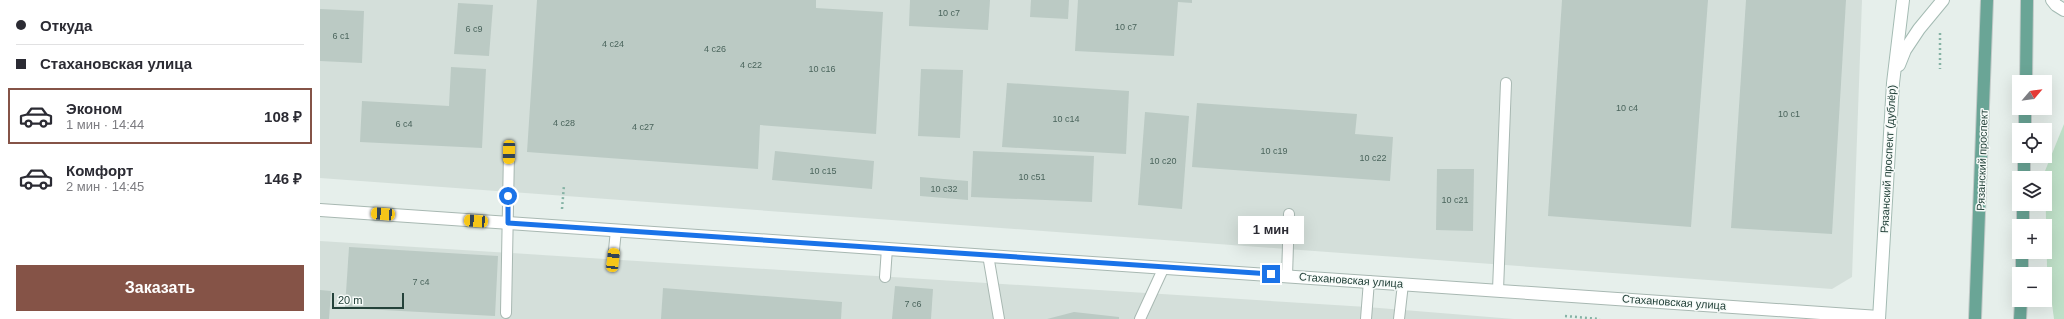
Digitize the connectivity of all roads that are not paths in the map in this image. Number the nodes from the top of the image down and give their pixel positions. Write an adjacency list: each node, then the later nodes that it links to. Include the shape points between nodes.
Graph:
1 (1903, 0): 9 (street, Рязанский проспект (дублёр))
2 (1943, 0): 9 (street, via 1905,50)
3 (1987, 0): 31 (main road, Рязанский проспект)
4 (2027, 0): 7 (main road)
5 (2052, 0): 6 (street)
6 (2064, 10)
7 (2026, 75)
8 (1506, 83): 23 (lane)
9 (1893, 83): 26 (street, Рязанский проспект (дублёр))
10 (509, 152): 13 (lane)
11 (320, 210): 13 (street, Стахановская улица)
12 (1289, 214): 19 (lane)
13 (508, 223): 14 (street, Стахановская улица); 25 (lane)
14 (616, 230): 15 (street, Стахановская улица); 17 (lane)
15 (887, 248): 16 (street, Стахановская улица); 20 (lane)
16 (988, 255): 18 (street, Стахановская улица); 27 (lane)
17 (613, 260)
18 (1164, 267): 19 (street, Стахановская улица); 28 (lane)
19 (1287, 276): 21 (street, Стахановская улица)
20 (885, 277)
21 (1369, 281): 22 (street, Стахановская улица); 29 (lane)
22 (1403, 284): 23 (street, Стахановская улица); 30 (lane)
23 (1498, 290): 26 (street, Стахановская улица)
24 (2021, 307): 32 (main road)
25 (506, 313)
26 (1879, 318)
27 (999, 319)
28 (1140, 319)
29 (1366, 319)
30 (1399, 319)
31 (1975, 319)
32 (2020, 319)

